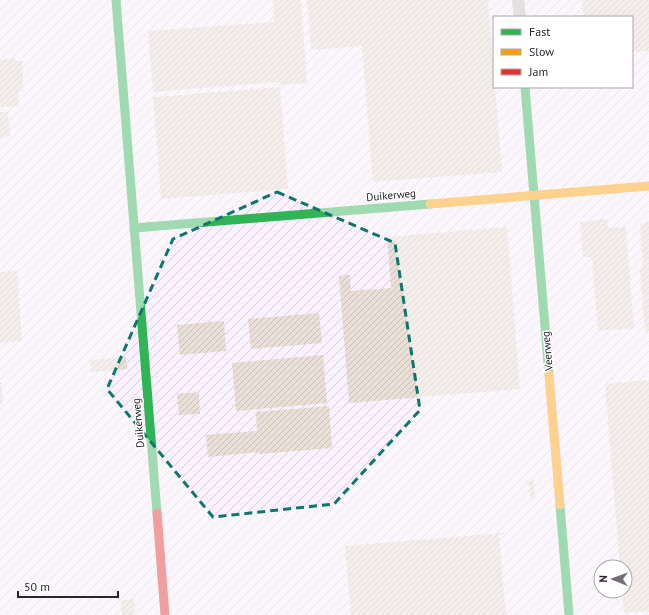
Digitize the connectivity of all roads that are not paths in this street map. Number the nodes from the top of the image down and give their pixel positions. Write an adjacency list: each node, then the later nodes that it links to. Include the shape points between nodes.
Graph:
1 (116, 0): 7 (street, Duikerweg)
2 (518, 0): 3 (street)
3 (520, 16)
4 (525, 88): 6 (street, Veerweg)
5 (649, 186): 6 (street, Duikerweg)
6 (534, 196): 7 (street, Duikerweg); 9 (street, Veerweg)
7 (134, 228): 8 (street, Duikerweg)
8 (165, 615)
9 (569, 615)

